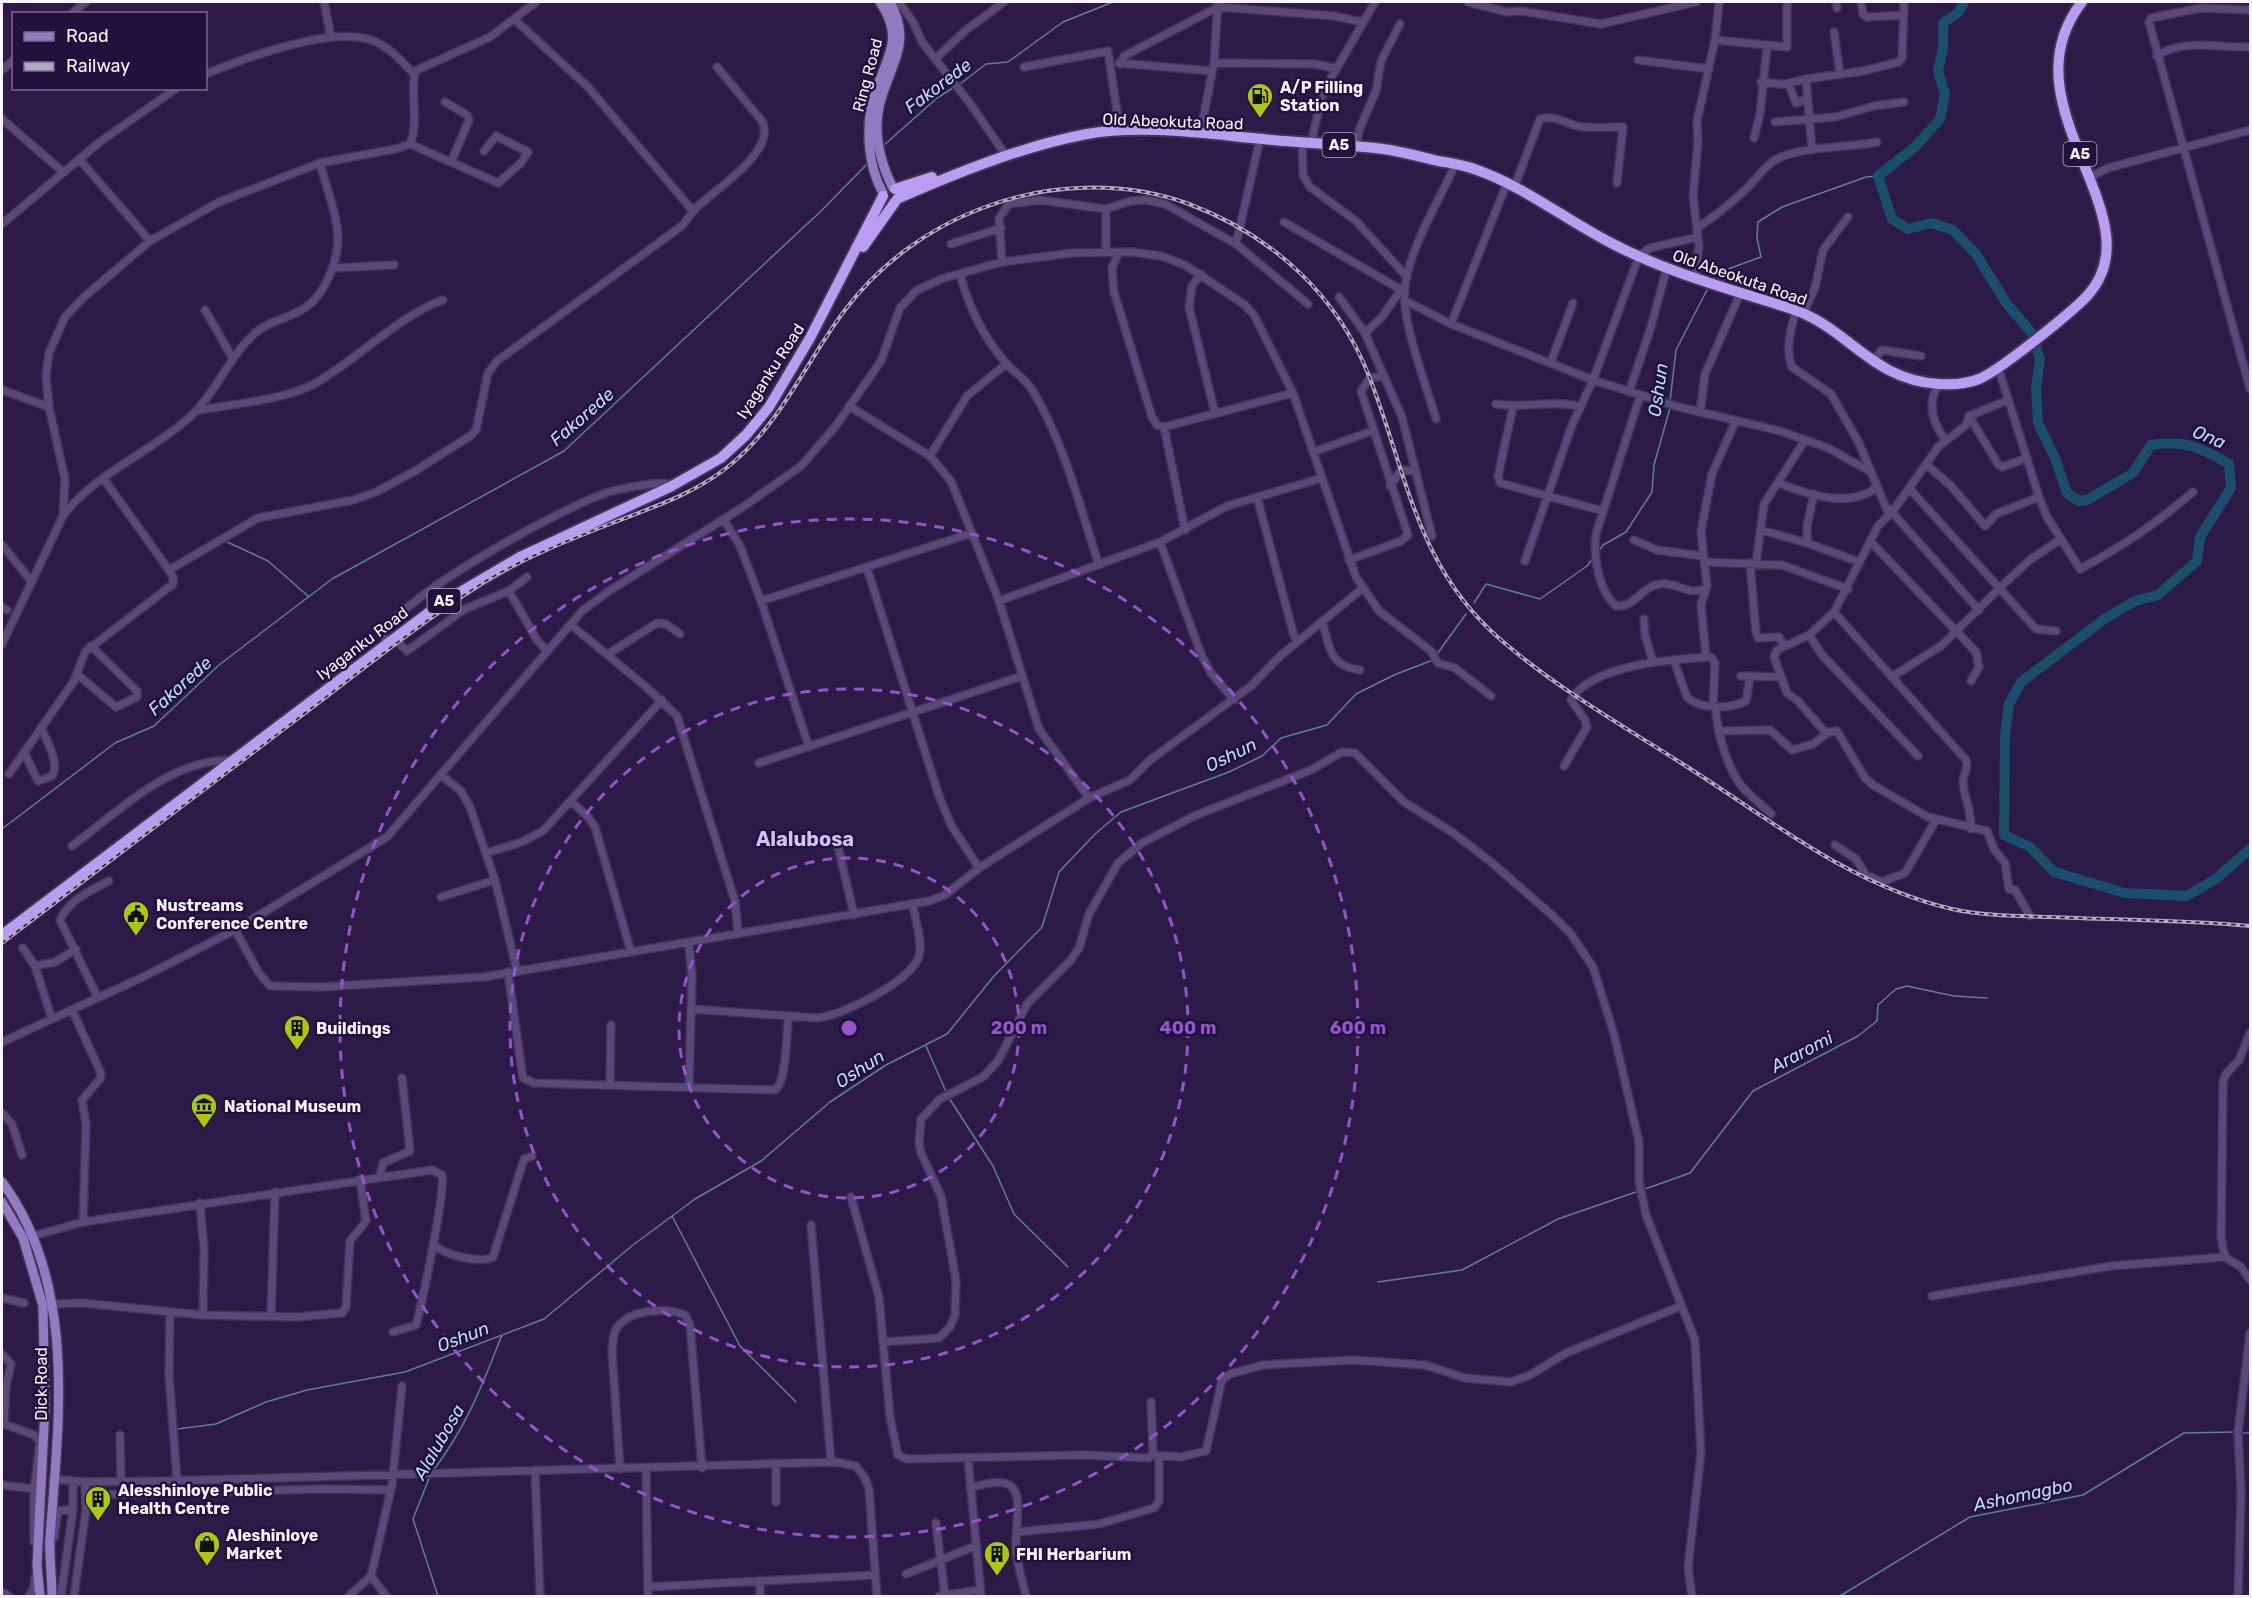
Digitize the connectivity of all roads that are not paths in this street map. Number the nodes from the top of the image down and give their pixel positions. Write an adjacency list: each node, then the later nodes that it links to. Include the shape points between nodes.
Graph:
1 (86, 2): 18 (street)
2 (324, 2): 24 (street)
3 (536, 2): 20 (street)
4 (879, 2): 72 (main road, Ring Road, via 893,35 891,55 869,119 872,159)
5 (890, 2): 72 (main road, Ring Road, via 901,42 879,107 877,136)
6 (899, 2): 29 (street)
7 (1004, 2): 29 (street)
8 (1375, 2): 21 (street)
9 (1468, 2): 10 (street, via 1507,12 1601,24)
10 (1696, 2)
11 (1719, 2): 25 (street)
12 (1861, 2): 19 (street, via 1866,16)
13 (2082, 2): 69 (highway, Old Abeokuta Road / A5, via 2061,44 2058,82 2067,125)
14 (1218, 4): 21 (street); 32 (street, via 1124,56); 35 (street)
15 (1787, 4): 26 (street, via 1787,47)
16 (1904, 5): 19 (street)
17 (2250, 10): 28 (street, via 2201,8 2151,18 2149,27)
18 (74, 12)
19 (1904, 15): 40 (street, via 1899,62)
20 (514, 19): 39 (street, via 490,37); 74 (street, via 588,87)
21 (1362, 22): 36 (street)
22 (1400, 24): 59 (street, via 1381,61 1376,91)
23 (1834, 32): 40 (street)
24 (331, 38): 38 (street, via 266,52); 39 (street, via 348,36 373,41 387,48)
25 (1715, 40): 26 (street); 37 (street)
26 (1767, 47): 42 (street)
27 (2250, 47): 28 (street, via 2180,45)
28 (2157, 56): 60 (street)
29 (935, 58): 63 (street)
30 (1638, 60): 37 (street)
31 (1111, 63): 32 (street); 33 (street, via 1105,50); 52 (street)
32 (1121, 64): 35 (street)
33 (1024, 66)
34 (717, 67): 74 (street, via 762,121 765,138 742,168)
35 (1213, 67): 36 (street, via 1316,64); 53 (street)
36 (1334, 68): 57 (street)
37 (1709, 69): 79 (street, via 1697,121 1693,196)
38 (207, 74)
39 (414, 74): 58 (street, via 416,121)
40 (1840, 74): 41 (street)
41 (1806, 79): 43 (street); 45 (street)
42 (1761, 82): 43 (street); 54 (street)
43 (1786, 84): 45 (street, via 1794,102)
44 (174, 90): 64 (street)
45 (1807, 99): 49 (street)
46 (445, 102): 65 (street, via 469,120)
47 (1904, 102): 49 (street)
48 (2, 120): 68 (street)
49 (1808, 120): 50 (street); 61 (street)
50 (1775, 123)
51 (2250, 130): 60 (street)
52 (1120, 131): 53 (highway, Old Abeokuta Road / A5); 63 (highway, Old Abeokuta Road / A5, via 1087,134)
53 (1200, 134): 55 (highway, Old Abeokuta Road / A5)
54 (1754, 138)
55 (1260, 139): 57 (highway, Old Abeokuta Road / A5); 83 (street)
56 (1877, 142): 61 (street)
57 (1306, 143): 59 (highway, Old Abeokuta Road / A5); 93 (street, via 1303,175 1310,188 1356,221)
58 (410, 144): 65 (street); 66 (street)
59 (1356, 146): 67 (highway, Old Abeokuta Road / A5)
60 (2184, 148): 69 (street, via 2108,168); 115 (street)
61 (1812, 150): 79 (street, via 1769,165 1722,212)
62 (484, 151): 65 (street, via 496,136 528,152 498,183)
63 (1007, 157): 72 (highway, Old Abeokuta Road / A5)
64 (79, 159): 68 (street); 81 (street)
65 (451, 162)
66 (320, 163): 81 (street, via 226,198); 89 (street, via 338,234)
67 (1456, 163): 71 (highway, Old Abeokuta Road / A5); 93 (street)
68 (63, 172): 77 (street)
69 (2090, 177): 111 (highway, Old Abeokuta Road / A5, via 2103,215 2103,270 2079,303)
70 (1617, 183): 71 (street, via 1623,127 1580,127 1547,117 1540,119)
71 (1511, 185): 86 (highway, Old Abeokuta Road / A5); 104 (street)
72 (891, 195): 146 (highway, Iyaganku Road / A5, via 757,423 721,458)
73 (1106, 209): 78 (street, via 1040,200 1009,204 999,218); 83 (street, via 1131,201 1165,204); 84 (street)
74 (693, 211): 175 (street, via 674,232 497,361 488,373 476,430 460,443 376,492 258,518)
75 (1848, 217): 103 (street, via 1823,250 1815,288)
76 (1284, 222): 95 (street)
77 (2, 224)
78 (1001, 228): 82 (street); 87 (street)
79 (1697, 228): 80 (street)
80 (1698, 237): 86 (street, via 1643,250); 94 (street)
81 (150, 241): 123 (street, via 84,297 60,324 46,365)
82 (951, 244)
83 (1236, 244): 101 (street)
84 (1106, 252): 85 (street); 87 (street)
85 (1119, 252): 92 (street, via 1161,256); 132 (street, via 1112,279 1120,316 1152,417)
86 (1639, 256): 90 (highway, Old Abeokuta Road / A5); 113 (street)
87 (1002, 262): 91 (street)
88 (394, 265): 89 (street)
89 (332, 268): 107 (street, via 321,291 308,305 263,327)
90 (1666, 268): 94 (highway, Old Abeokuta Road / A5); 118 (street)
91 (960, 274): 110 (street, via 977,322); 122 (street, via 927,285 903,303 882,361)
92 (1201, 274): 117 (street, via 1254,315); 128 (street, via 1192,286 1188,307)
93 (1407, 277): 95 (street)
94 (1695, 279): 96 (highway, Old Abeokuta Road / A5)
95 (1403, 292): 99 (street); 105 (street)
96 (1740, 294): 103 (highway, Old Abeokuta Road / A5); 127 (street, via 1705,374)
97 (1339, 297): 105 (street)
98 (443, 300): 126 (street, via 427,305 331,374 300,391)
99 (1406, 301): 104 (street); 130 (street)
100 (1573, 303): 108 (street)
101 (1308, 304)
102 (205, 310): 107 (street)
103 (1799, 312): 109 (highway, Old Abeokuta Road / A5); 141 (street, via 1790,342 1792,367 1831,394)
104 (1450, 324): 108 (street)
105 (1365, 333): 112 (street)
106 (1921, 356): 109 (street, via 1882,350)
107 (232, 357): 126 (street)
108 (1551, 362): 113 (street)
109 (1872, 362): 114 (highway, Old Abeokuta Road / A5, via 1899,377)
110 (1006, 364): 137 (street, via 967,396); 173 (street, via 1028,383 1048,421)
111 (2002, 364): 114 (highway, Old Abeokuta Road / A5, via 1971,381); 120 (street)
112 (1383, 376): 133 (street, via 1370,378 1361,392); 140 (street, via 1402,417)
113 (1593, 380): 118 (street); 125 (street)
114 (1939, 384): 135 (street, via 1933,392 1932,417)
115 (2250, 389)
116 (2, 390): 123 (street)
117 (1293, 393): 128 (street); 136 (street)
118 (1629, 393): 119 (street)
119 (1640, 396): 127 (street); 154 (street)
120 (2008, 400): 129 (street); 138 (street)
121 (1496, 404): 124 (street)
122 (849, 406): 137 (street); 157 (street, via 801,466)
123 (48, 407): 156 (street, via 65,478)
124 (1513, 407): 125 (street); 153 (street, via 1499,481)
125 (1581, 407): 153 (street)
126 (196, 411): 142 (street)
127 (1700, 412): 131 (street)
128 (1215, 413): 132 (street)
129 (1969, 416): 135 (street, via 1966,425); 138 (street, via 1998,464)
130 (1436, 419)
131 (1736, 420): 134 (street); 168 (street, via 1712,474 1701,531)
132 (1164, 427): 158 (street)
133 (1372, 431): 136 (street); 145 (street)
134 (1805, 440): 141 (street); 144 (street)
135 (1945, 440): 139 (street)
136 (1313, 452): 143 (street)
137 (930, 456): 160 (street, via 951,481)
138 (2027, 458): 152 (street)
139 (1927, 465): 148 (street); 152 (street, via 1985,526 1996,514)
140 (1414, 471): 145 (street, via 1401,470); 161 (street)
141 (1871, 472): 147 (street)
142 (103, 478): 156 (street); 175 (street)
143 (1322, 478): 151 (street); 169 (street)
144 (1779, 483): 150 (street); 159 (street, via 1764,504)
145 (1390, 486): 169 (street, via 1407,531 1406,538)
146 (670, 487): 194 (highway, Iyaganku Road / A5, via 495,570); 194 (street, via 659,483 607,493 484,556 423,595 395,619 384,632)
147 (1877, 487): 150 (street, via 1853,499); 155 (street)
148 (1909, 488): 155 (street); 181 (street)
149 (2193, 492): 162 (street, via 2124,546 2080,569)
150 (1814, 494): 166 (street)
151 (1257, 497): 158 (street, via 1227,506); 195 (street)
152 (2039, 497): 162 (street)
153 (1548, 498): 154 (street); 170 (street)
154 (1603, 511): 179 (street, via 1594,549 1606,593 1616,606 1632,604 1646,588 1660,584 1679,590)
155 (1891, 513): 164 (street); 185 (street)
156 (63, 516): 177 (street)
157 (724, 520): 183 (street, via 740,546); 189 (street, via 595,600)
158 (1185, 530): 165 (street)
159 (1761, 530): 166 (street); 172 (street)
160 (972, 533): 174 (street); 184 (street)
161 (1432, 536)
162 (2061, 539): 181 (street, via 2031,559)
163 (1634, 540): 168 (street, via 1657,550)
164 (1870, 541): 171 (street); 191 (street)
165 (1160, 542): 173 (street); 214 (street, via 1204,660)
166 (1807, 543): 171 (street)
167 (2, 544): 177 (street)
168 (1703, 559): 172 (street); 179 (street)
169 (1349, 560): 178 (street)
170 (1525, 561)
171 (1859, 562): 180 (street)
172 (1753, 563): 180 (street, via 1782,565); 198 (street, via 1758,638 1779,637)
173 (1099, 566): 184 (street)
174 (867, 568): 183 (street); 216 (street)
175 (169, 570): 197 (street, via 174,581 167,590)
176 (527, 577): 182 (street)
177 (32, 582): 196 (street)
178 (1363, 588): 188 (street); 212 (street, via 1390,622 1431,651 1435,660 1455,668)
179 (1705, 589): 201 (street, via 1701,605)
180 (1848, 589): 186 (street)
181 (1999, 590): 185 (street); 190 (street, via 2036,628)
182 (509, 591): 194 (street, via 465,609 407,651); 199 (street)
183 (761, 601): 220 (street)
184 (999, 601): 206 (street)
185 (1979, 610): 191 (street)
186 (1834, 612): 193 (street); 210 (street)
187 (1644, 620): 203 (street)
188 (1322, 621): 195 (street); 204 (street, via 1337,662)
189 (571, 625): 199 (street); 200 (street)
190 (2056, 631)
191 (1956, 632): 210 (street, via 1930,654); 211 (street, via 1979,658)
192 (680, 634): 200 (street, via 657,623)
193 (1809, 635): 198 (street); 222 (street, via 1822,655)
194 (390, 641): 223 (highway, Iyaganku Road / A5)
195 (1298, 641): 214 (street)
196 (2, 644)
197 (91, 646): 205 (street, via 80,661); 205 (street, via 137,691 137,697 116,707)
198 (1784, 646): 209 (street, via 1774,657)
199 (547, 651): 227 (street)
200 (608, 654): 213 (street)
201 (1706, 657): 202 (street); 215 (street, via 1715,663)
202 (1674, 661): 203 (street); 215 (street, via 1687,697 1695,703)
203 (1653, 662): 225 (street, via 1608,674 1573,696 1570,703 1585,720 1586,730)
204 (1359, 670)
205 (78, 675): 217 (street)
206 (1022, 676): 216 (street); 228 (street, via 1044,739)
207 (1741, 676): 208 (street)
208 (1750, 677): 209 (street); 215 (street, via 1746,701)
209 (1779, 677): 219 (street, via 1787,693)
210 (1892, 677): 232 (street, via 1966,760 1968,769 1963,781 1972,814)
211 (1971, 681)
212 (1491, 696)
213 (662, 700): 229 (street); 245 (street, via 673,710 683,729 735,901)
214 (1234, 700): 228 (street, via 1150,760 1130,780)
215 (1714, 706): 218 (street)
216 (913, 713): 220 (street); 237 (street, via 947,816)
217 (41, 728): 221 (street); 221 (street, via 55,768 52,776 38,781)
218 (1718, 731): 219 (street, via 1770,730 1790,750 1814,744); 230 (street, via 1740,783)
219 (1829, 732): 231 (street, via 1840,734 1869,782)
220 (809, 747): 224 (street)
221 (24, 752): 226 (street)
222 (1918, 756)
223 (232, 760): 235 (street, via 206,760 174,771); 246 (highway, Iyaganku Road / A5)
224 (759, 763)
225 (1564, 766)
226 (9, 774)
227 (441, 775): 236 (street, via 466,798); 244 (street, via 387,837)
228 (1089, 798): 237 (street)
229 (572, 802): 236 (street, via 536,836); 250 (street, via 595,827)
230 (1772, 814)
231 (1936, 820): 232 (street); 234 (street, via 1905,873 1882,882 1866,874 1860,862)
232 (1971, 829): 243 (street, via 1987,831 2005,862 2009,889 2015,890)
233 (837, 842): 242 (street)
234 (1835, 845)
235 (72, 846)
236 (486, 853): 238 (street)
237 (979, 868): 241 (street, via 945,895)
238 (495, 880): 240 (street); 252 (street)
239 (109, 881): 249 (street, via 89,891 63,913 60,922)
240 (441, 897)
241 (913, 905): 242 (street); 257 (street, via 919,955 905,977 826,1017)
242 (854, 915): 245 (street)
243 (2030, 916)
244 (235, 930): 253 (street, via 266,983 276,987 362,986); 254 (street)
245 (738, 934): 247 (street)
246 (2, 935)
247 (689, 943): 250 (street); 255 (street)
248 (23, 948): 251 (street)
249 (76, 950): 251 (street, via 55,962); 254 (street)
250 (631, 952): 252 (street)
251 (35, 966): 258 (street)
252 (517, 971): 253 (street)
253 (508, 972): 263 (street, via 524,1078 534,1083)
254 (98, 998): 256 (street)
255 (691, 1009): 257 (street); 264 (street)
256 (72, 1010): 258 (street); 275 (street, via 101,1073 82,1100 86,1124)
257 (788, 1016): 264 (street, via 778,1088)
258 (52, 1019): 261 (street)
259 (611, 1025): 263 (street)
260 (2250, 1033): 280 (street, via 2223,1082 2221,1238)
261 (2, 1042)
262 (402, 1078): 268 (street, via 410,1151 383,1163)
263 (610, 1084): 264 (street)
264 (689, 1086)
265 (2, 1113): 266 (street, via 12,1124)
266 (22, 1155)
267 (532, 1156): 279 (street, via 524,1159 493,1257 485,1260)
268 (380, 1176): 269 (street); 279 (street, via 432,1170 442,1175)
269 (360, 1179): 271 (street); 289 (street, via 366,1221 350,1241 345,1311)
270 (2, 1182): 277 (main road, Dick Road)
271 (274, 1192): 274 (street); 289 (street)
272 (851, 1197): 292 (street, via 879,1297)
273 (2, 1202): 278 (main road, Dick Road)
274 (200, 1203): 275 (street); 288 (street)
275 (83, 1222): 277 (street)
276 (811, 1225): 299 (street)
277 (34, 1236): 278 (street); 285 (main road, Dick Road)
278 (23, 1238): 320 (main road, Dick Road, via 43,1306 45,1408)
279 (435, 1246): 290 (street, via 416,1325)
280 (2225, 1257): 281 (street); 282 (street, via 2111,1266)
281 (2250, 1280)
282 (1932, 1296)
283 (2, 1298): 284 (street)
284 (24, 1303)
285 (52, 1304): 287 (street, via 82,1303); 306 (main road, Dick Road, via 57,1368)
286 (1681, 1306): 292 (street, via 1646,1215 1639,1181 1639,1142 1614,1034 1601,989 1582,948 1553,916 1491,862 1404,802 1363,758 1348,751 1162,831 1118,863 1089,914 1078,948 1027,1004 998,1061 983,1077 940,1099 921,1119 921,1153 941,1196 956,1280 955,1316 950,1328 939,1338); 297 (street, via 1566,1353 1530,1376 1511,1382 1472,1380 1425,1365 1379,1360 1286,1362 1234,1373 1222,1380 1206,1451 1188,1456); 345 (street, via 1695,1340 1700,1433 1688,1567)
287 (170, 1314): 288 (street); 307 (street, via 169,1375)
288 (203, 1316): 289 (street)
289 (271, 1317)
290 (393, 1332)
291 (2250, 1333): 346 (street, via 2238,1432)
292 (885, 1342): 298 (street, via 897,1455 907,1459)
293 (2, 1354): 313 (street, via 11,1364 4,1424 40,1442)
294 (402, 1386): 305 (street)
295 (1151, 1402): 297 (street)
296 (120, 1435): 310 (street)
297 (1156, 1456): 298 (street); 319 (street, via 1160,1499 1154,1508 1099,1524)
298 (968, 1458): 312 (street)
299 (831, 1462): 300 (street); 325 (street, via 856,1466 867,1483)
300 (776, 1463): 302 (street); 316 (street)
301 (646, 1468): 302 (street); 303 (street); 328 (street)
302 (702, 1468): 303 (street, via 690,1325 685,1315 663,1310 633,1317 618,1325 614,1332)
303 (620, 1469): 304 (street)
304 (535, 1470): 305 (street); 339 (street)
305 (392, 1473): 307 (street); 314 (street)
306 (53, 1479): 308 (street); 321 (main road, Dick Road)
307 (177, 1480): 310 (street)
308 (73, 1482): 309 (street); 317 (street)
309 (86, 1482): 310 (street); 315 (street)
310 (121, 1482)
311 (2, 1485): 313 (street)
312 (970, 1488): 319 (street, via 999,1482 1012,1488 1019,1501); 322 (street)
313 (34, 1489): 332 (street, via 35,1579)
314 (389, 1490): 315 (street); 326 (street)
315 (87, 1495): 336 (street)
316 (776, 1502)
317 (73, 1509): 321 (street, via 58,1510); 335 (street)
318 (936, 1523): 323 (street)
319 (1017, 1532): 344 (street)
320 (38, 1538): 321 (street); 333 (main road, Dick Road)
321 (50, 1539): 334 (main road, Dick Road)
322 (975, 1545): 323 (street); 330 (street)
323 (941, 1560): 324 (street); 343 (street)
324 (906, 1574)
325 (875, 1575): 327 (street); 342 (street)
326 (371, 1576): 337 (street); 338 (street)
327 (760, 1580): 328 (street); 341 (street)
328 (648, 1587): 340 (street)
329 (2, 1592): 331 (street)
330 (981, 1593): 343 (street)
331 (9, 1596)
332 (29, 1596)
333 (40, 1596)
334 (52, 1596)
335 (61, 1596)
336 (74, 1596)
337 (349, 1596)
338 (386, 1596)
339 (540, 1596)
340 (648, 1596)
341 (760, 1596)
342 (877, 1596)
343 (942, 1596)
344 (1026, 1596)
345 (1692, 1596)
346 (2238, 1596)

